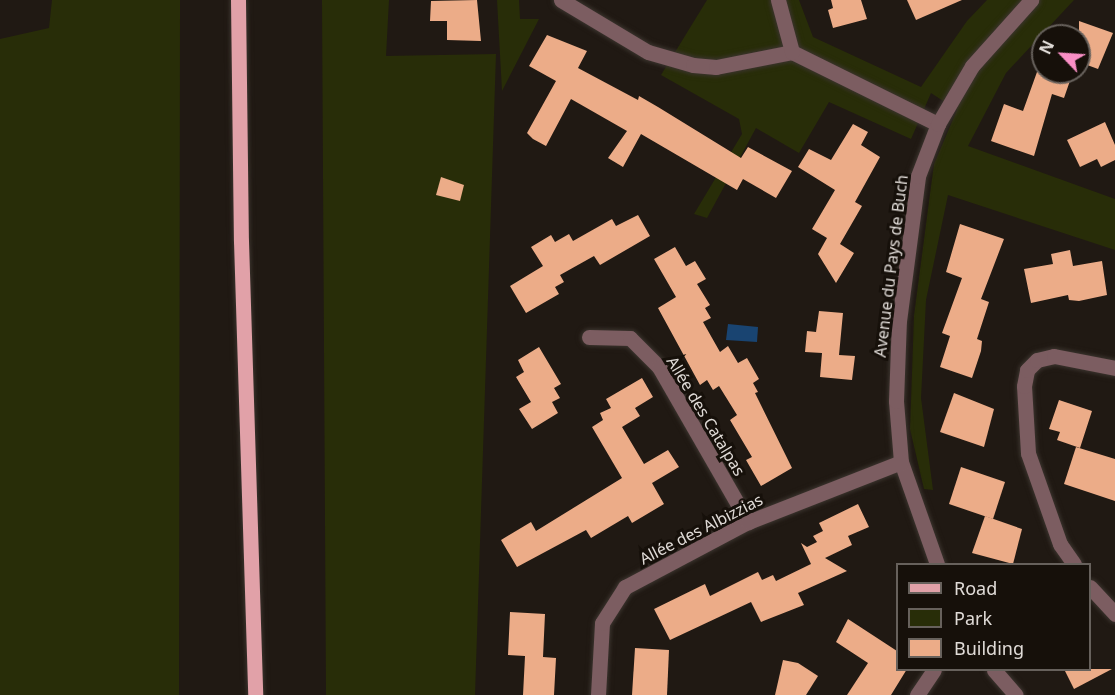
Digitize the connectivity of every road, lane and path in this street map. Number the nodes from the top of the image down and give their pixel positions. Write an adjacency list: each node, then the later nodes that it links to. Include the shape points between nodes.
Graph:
1 (238, 0): 17 (main road, via 240,241)
2 (561, 0): 5 (street, via 648,52 693,65 716,67)
3 (778, 0): 5 (street)
4 (1031, 0): 6 (street, Avenue du Pays de Buch, via 972,66)
5 (792, 52): 6 (street)
6 (938, 124): 9 (street, Avenue du Pays de Buch, via 918,176 899,321 896,401)
7 (589, 337): 10 (street, Allée des Catalpas, via 630,338 659,367)
8 (1115, 368): 12 (street, via 1054,356 1037,360 1027,370 1024,386 1028,453 1060,544)
9 (900, 462): 10 (street, Allée des Albizzias); 11 (street, Avenue du Pays de Buch)
10 (748, 522): 18 (street, Allée des Albizzias, via 625,587 602,623)
11 (937, 563)
12 (1072, 563)
13 (1091, 590): 14 (street)
14 (1115, 615)
15 (933, 671): 19 (street)
16 (996, 671): 20 (street)
17 (255, 695)
18 (598, 695)
19 (917, 695)
20 (1016, 695)

